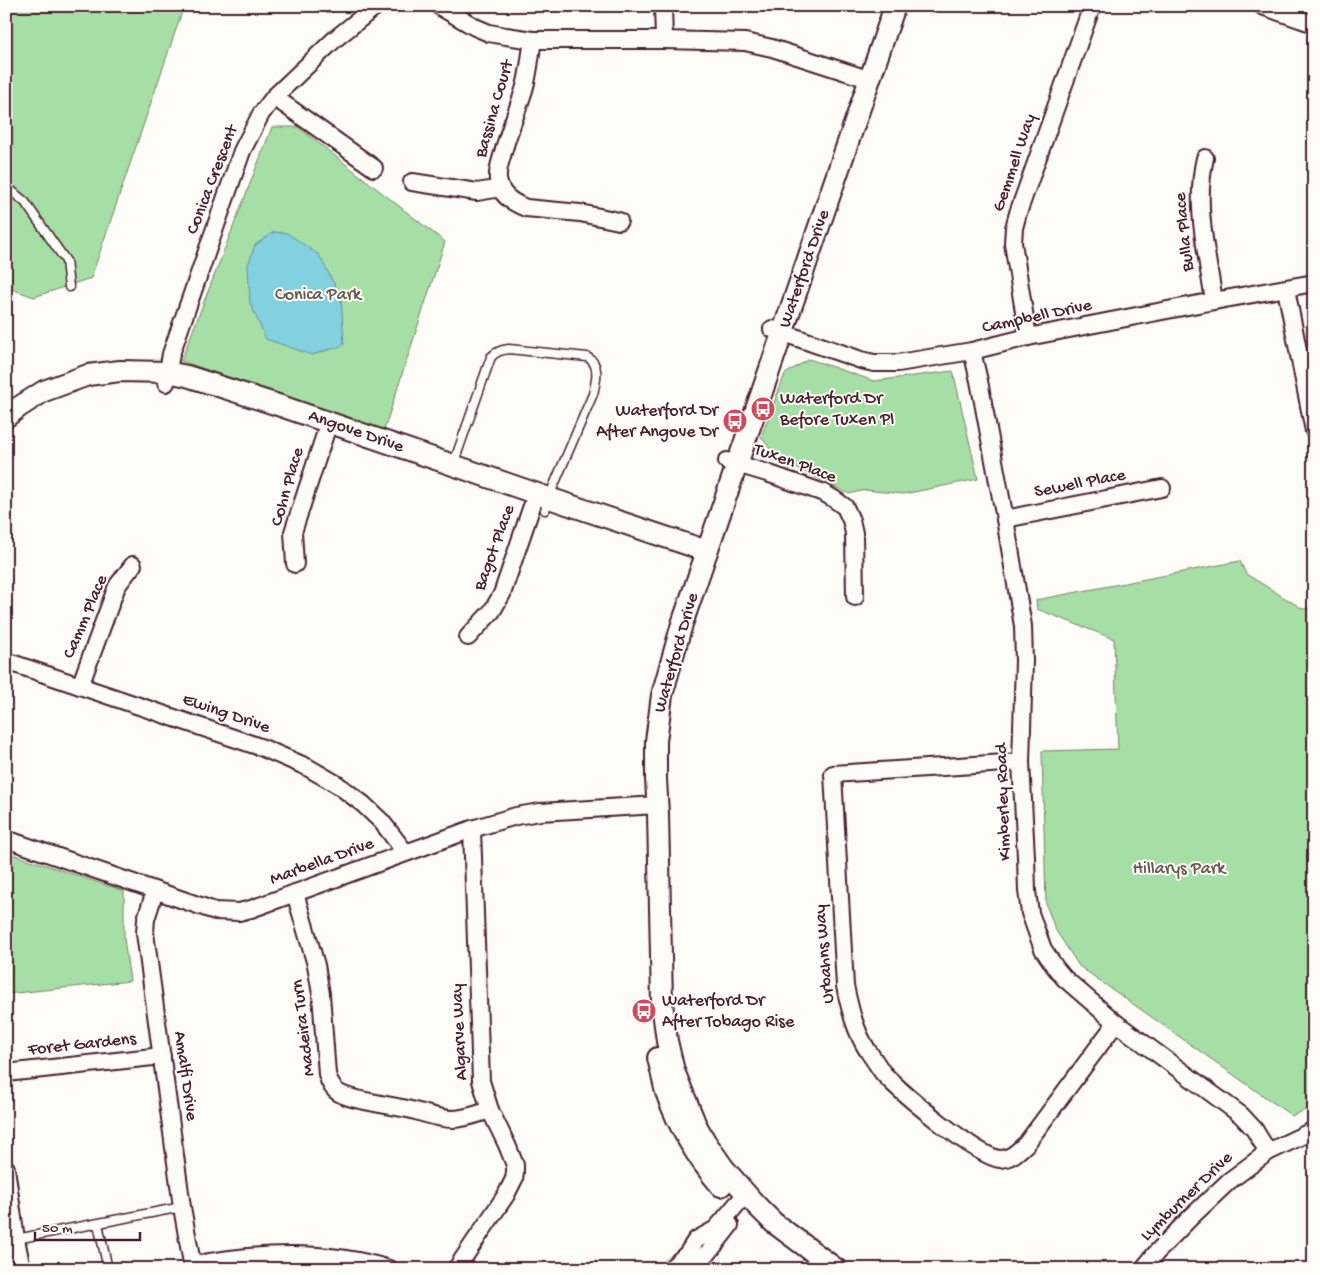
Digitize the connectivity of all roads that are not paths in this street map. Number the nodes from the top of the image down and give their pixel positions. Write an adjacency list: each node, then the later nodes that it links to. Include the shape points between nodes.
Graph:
1 (376, 6): 12 (street, Conica Crescent, via 335,39)
2 (439, 6): 9 (street, via 489,33)
3 (663, 6): 10 (street)
4 (883, 6): 11 (street, Waterford Drive)
5 (896, 6): 11 (street, Waterford Drive)
6 (1092, 6): 24 (street, Gemmell Way, via 1014,228 1014,249)
7 (1262, 6): 8 (street)
8 (1314, 24)
9 (533, 40): 10 (street); 17 (street, Bassina Court, via 529,70 498,173)
10 (664, 40): 11 (street, via 758,44)
11 (865, 78): 23 (street, Waterford Drive)
12 (274, 97): 14 (street); 26 (street, Conica Crescent, via 242,151 170,354)
13 (1204, 158): 22 (street, Bulla Place, via 1200,211)
14 (374, 168)
15 (412, 182): 17 (street, via 477,192)
16 (6, 186): 20 (lane, via 25,202 66,261)
17 (501, 188): 18 (street, via 510,200 526,208 580,213)
18 (619, 221)
19 (1314, 284): 21 (street, Campbell Drive)
20 (69, 288)
21 (1286, 289): 22 (street, Campbell Drive); 29 (street)
22 (1214, 301): 24 (street, Campbell Drive)
23 (778, 330): 25 (street, Campbell Drive, via 874,363); 31 (street, Waterford Drive)
24 (1028, 338): 25 (street, Campbell Drive)
25 (972, 351): 35 (street, Kimberley Road)
26 (166, 378): 27 (street, Angove Drive, via 120,371 88,375 44,391); 28 (street, Angove Drive, via 210,382); 30 (street, Angove Drive, via 87,388 69,394 33,412)
27 (6, 417)
28 (327, 429): 32 (street, Angove Drive); 34 (street, Angove Drive); 37 (street, Cohn Place, via 293,532)
29 (1314, 431)
30 (6, 433)
31 (732, 462): 36 (street, Waterford Drive); 39 (street, Tuxen Place, via 824,494 845,508 854,533)
32 (453, 465): 34 (street, Angove Drive); 34 (lane, via 494,353 509,350 587,357 595,364 593,394)
33 (1162, 488): 35 (street, Sewell Place)
34 (540, 502): 36 (street, Angove Drive); 40 (street, Bagot Place, via 502,594 492,611)
35 (1005, 519): 43 (street, Kimberley Road, via 1023,626)
36 (700, 555): 44 (street, Waterford Drive, via 660,655 649,698 645,777)
37 (296, 564)
38 (133, 565): 42 (street, Camm Place, via 117,586)
39 (855, 598)
40 (468, 637)
41 (6, 661): 42 (street, Ewing Drive)
42 (80, 686): 47 (street, Ewing Drive, via 263,748 308,767 338,784 363,804)
43 (1022, 762): 50 (street, Kimberley Road, via 1030,914 1043,949 1055,967); 50 (street, Urbahns Way, via 833,774 845,986 856,1027 882,1072 903,1092 954,1133 1000,1159 1017,1153 1026,1144)
44 (652, 806): 45 (street, Marbella Drive, via 540,812); 57 (street, Waterford Drive, via 650,991 654,1043 666,1091 692,1147 702,1162)
45 (472, 829): 47 (street, Marbella Drive); 53 (street, Algarve Way, via 480,1065)
46 (6, 839): 48 (street, Marbella Drive)
47 (405, 852): 49 (street, Marbella Drive)
48 (155, 891): 49 (street, Marbella Drive, via 214,911 228,912 251,909); 51 (street, Amalfi Drive, via 145,933)
49 (295, 893): 53 (street, Madeira Turn, via 316,965 327,1074 333,1088 350,1097 446,1118 466,1118)
50 (1116, 1023): 55 (street, Kimberley Road, via 1241,1116 1254,1129)
51 (162, 1056): 52 (street, Foret Gardens); 58 (street, Amalfi Drive)
52 (6, 1073)
53 (490, 1110): 65 (street, Algarve Way, via 512,1156 514,1179)
54 (1314, 1130): 55 (street, Lymburner Drive)
55 (1268, 1152): 62 (street, Lymburner Drive, via 1212,1196)
56 (6, 1168): 60 (street)
57 (745, 1204): 66 (street, via 716,1229 696,1240); 67 (street, via 709,1252); 68 (street, Waterford Drive); 69 (street, Waterford Drive)
58 (182, 1207): 59 (lane); 61 (street, Amalfi Drive)
59 (98, 1224): 60 (lane); 63 (lane)
60 (16, 1254)
61 (192, 1267): 64 (street, via 222,1260 312,1256)
62 (1148, 1267)
63 (108, 1269)
64 (388, 1269)
65 (456, 1269)
66 (670, 1269)
67 (685, 1269)
68 (813, 1269)
69 (836, 1269)

